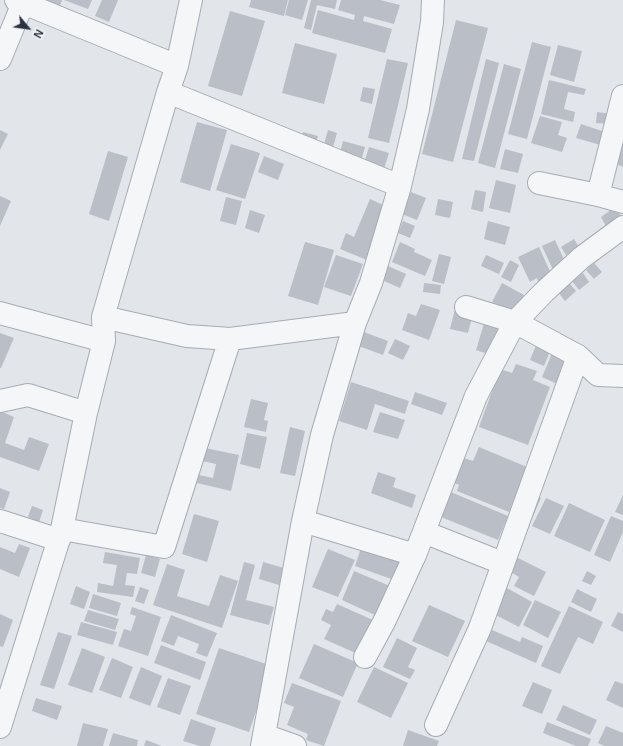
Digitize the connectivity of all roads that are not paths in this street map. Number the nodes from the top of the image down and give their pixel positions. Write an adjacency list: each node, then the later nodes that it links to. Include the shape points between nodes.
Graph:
1 (191, 0): 5 (street)
2 (433, 0): 9 (street, via 432,22 418,109)
3 (20, 2): 4 (street); 5 (street)
4 (0, 59)
5 (177, 66): 6 (street)
6 (168, 92): 9 (street); 15 (street)
7 (623, 96): 10 (street)
8 (539, 183): 10 (street)
9 (400, 186): 17 (street, via 371,283)
10 (598, 195): 11 (street)
11 (623, 202)
12 (623, 227): 16 (street, via 581,258)
13 (466, 307): 16 (street)
14 (0, 313): 19 (street)
15 (103, 318): 18 (street, via 187,336); 19 (street)
16 (514, 322): 20 (street); 26 (street, via 476,396)
17 (355, 323): 18 (street); 25 (street, via 322,435)
18 (230, 339): 27 (street, via 164,547)
19 (104, 342): 23 (street)
20 (578, 356): 21 (street, via 598,374); 29 (street)
21 (623, 376)
22 (0, 401): 23 (street, via 28,395)
23 (86, 413): 27 (street)
24 (0, 521): 27 (street)
25 (303, 521): 28 (street); 33 (street)
26 (424, 532): 28 (street); 29 (street)
27 (60, 535): 32 (street)
28 (415, 555): 30 (street)
29 (502, 563): 31 (street, via 480,628)
30 (365, 657)
31 (436, 725)
32 (0, 727)
33 (263, 741): 34 (street)
34 (295, 746)

